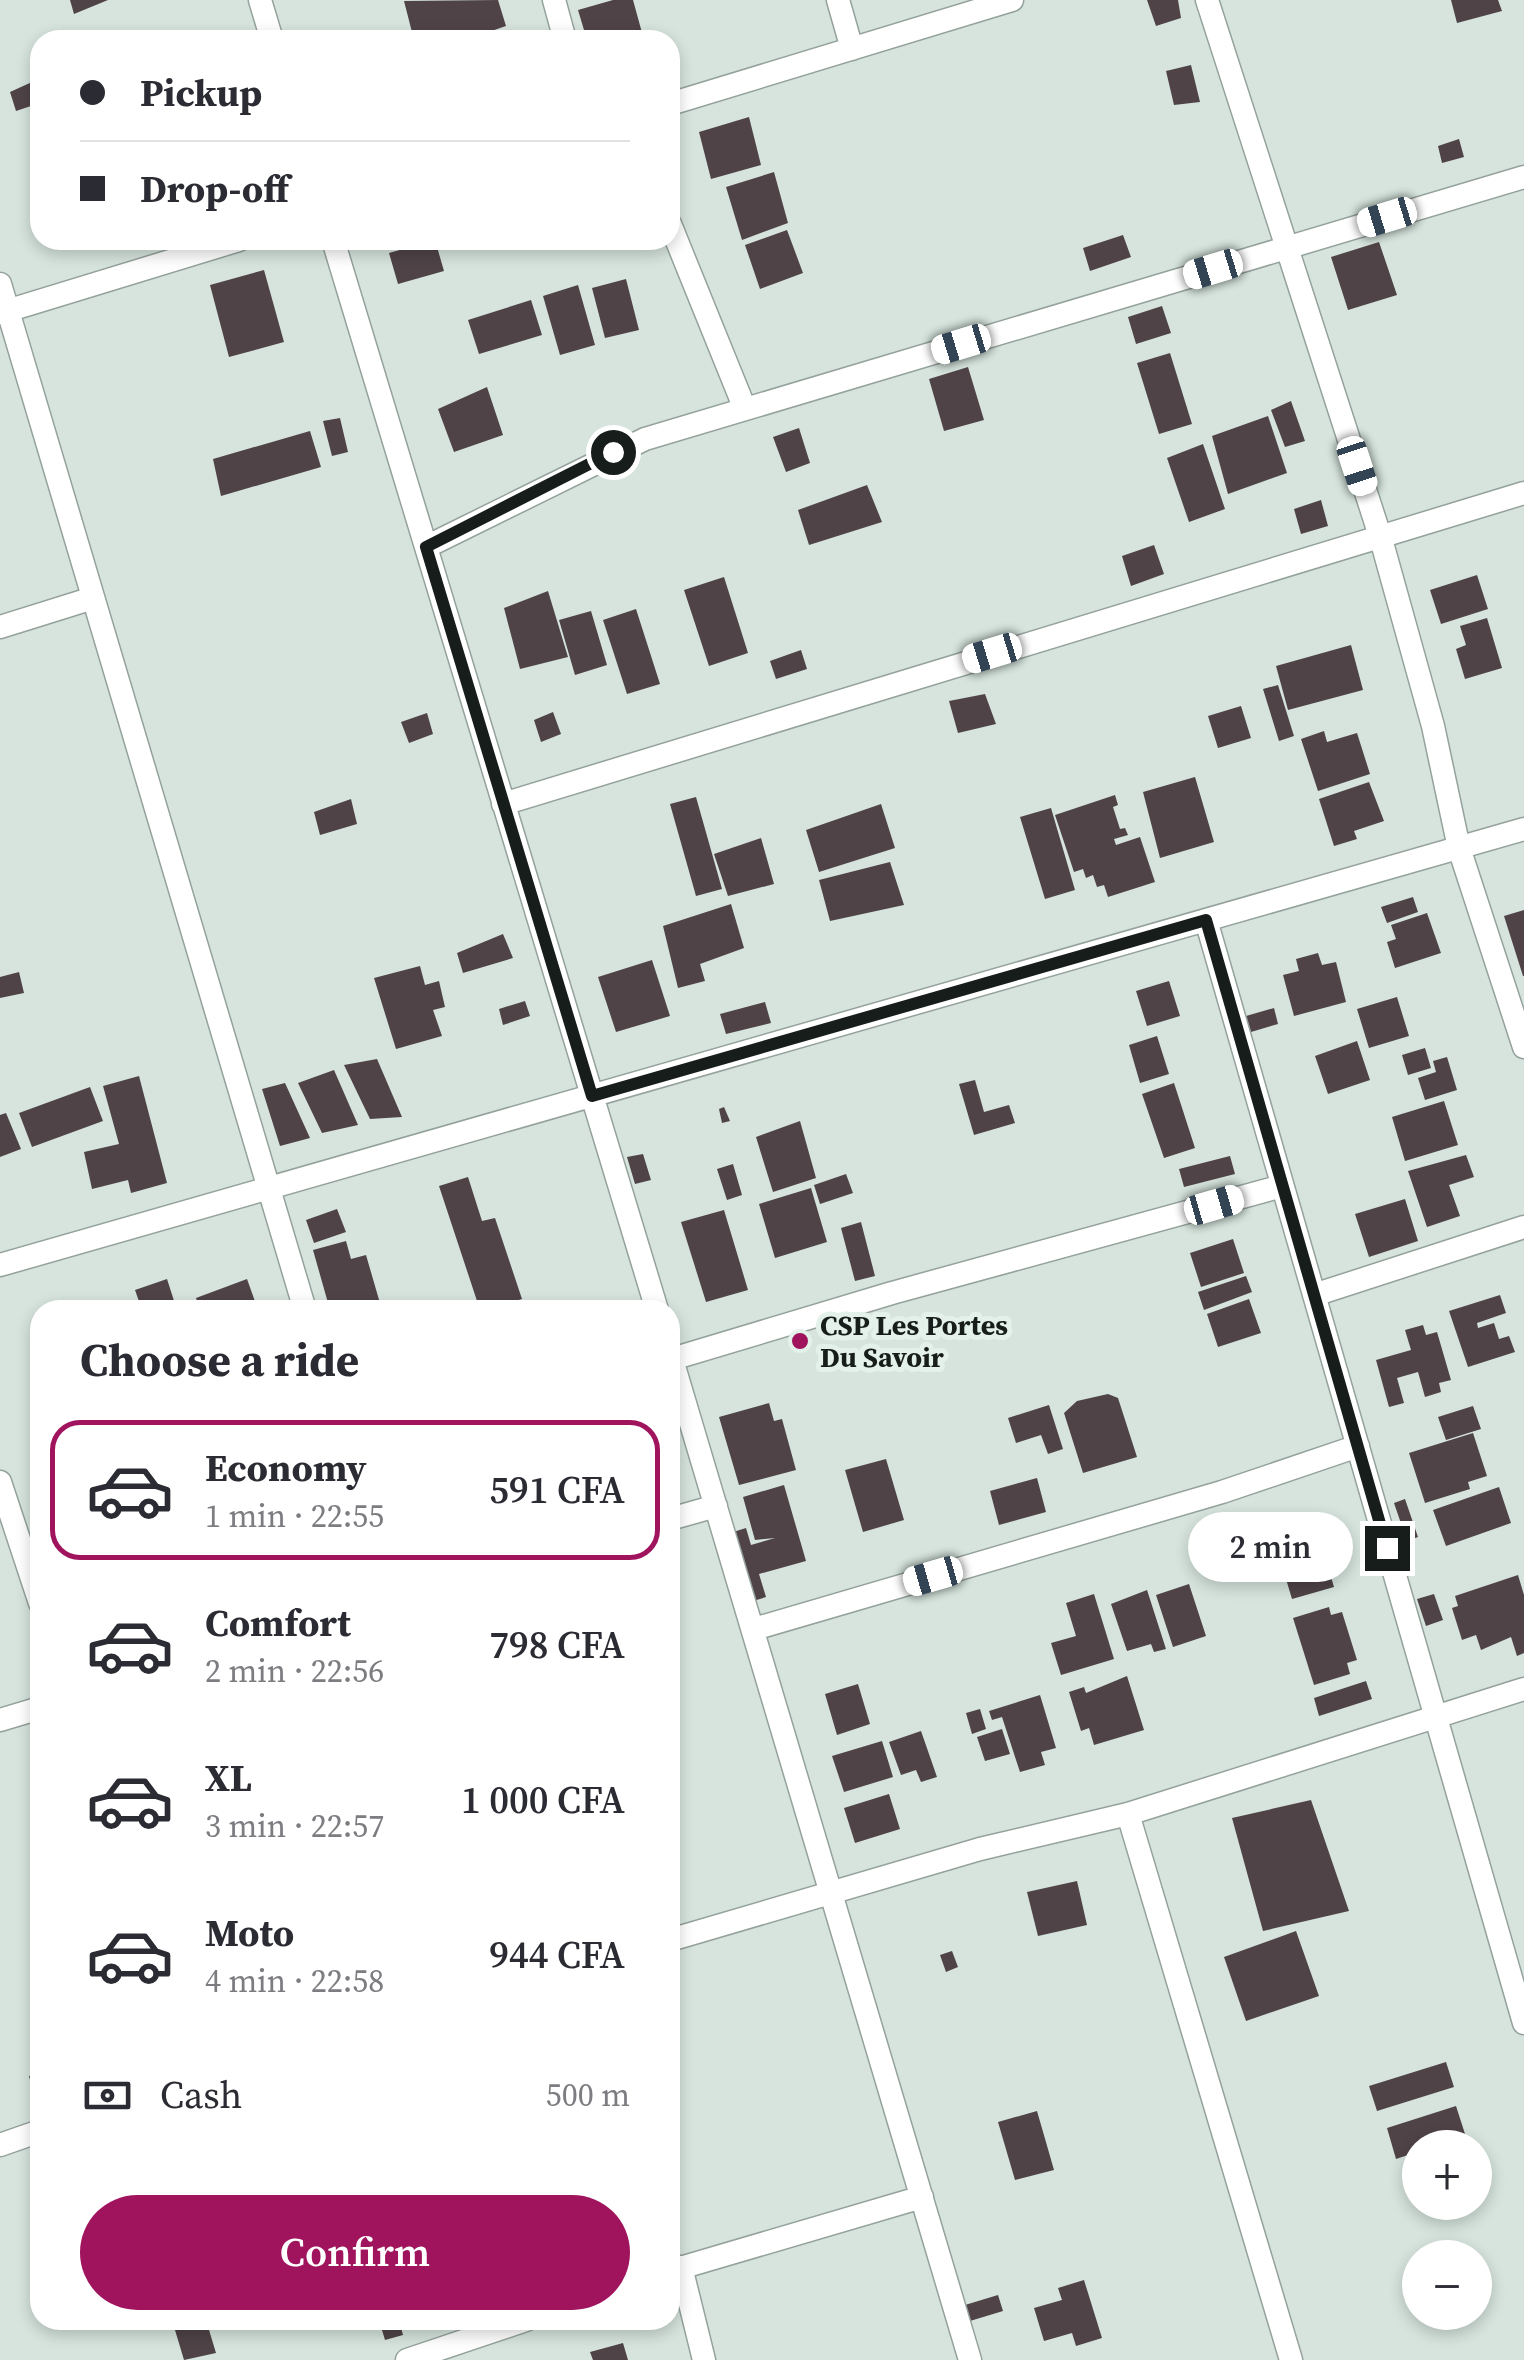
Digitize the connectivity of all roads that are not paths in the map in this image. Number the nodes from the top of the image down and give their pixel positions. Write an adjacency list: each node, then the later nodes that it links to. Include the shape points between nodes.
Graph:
1 (260, 0): 6 (street)
2 (554, 0): 7 (street)
3 (838, 0): 8 (street)
4 (1012, 0): 8 (street)
5 (1207, 0): 11 (street)
6 (269, 30)
7 (562, 30)
8 (852, 50): 9 (street)
9 (680, 101)
10 (1524, 176): 11 (street)
11 (1284, 248): 17 (street); 19 (street)
12 (680, 249): 17 (street)
13 (207, 250): 16 (street)
14 (336, 250): 20 (street)
15 (0, 284): 16 (street)
16 (4, 313): 21 (street)
17 (745, 409): 20 (street, via 613,452)
18 (1524, 493): 19 (street)
19 (1381, 539): 23 (street); 25 (street, via 1434,726)
20 (426, 547): 23 (street)
21 (93, 598): 22 (street); 30 (street)
22 (0, 627)
23 (504, 804): 28 (street)
24 (1524, 829): 25 (street)
25 (1459, 848): 26 (street); 27 (street)
26 (1206, 920): 28 (street); 29 (street)
27 (1524, 1048)
28 (592, 1096): 30 (street); 35 (street)
29 (1282, 1186): 33 (street); 36 (street)
30 (269, 1188): 32 (street); 34 (street)
31 (1524, 1227): 33 (street)
32 (0, 1266)
33 (1314, 1296): 38 (street)
34 (302, 1300)
35 (654, 1300)
36 (680, 1353)
37 (680, 1386): 40 (street)
38 (1358, 1446): 43 (street); 46 (street)
39 (0, 1482): 42 (street)
40 (716, 1506): 41 (street); 43 (street)
41 (680, 1517)
42 (30, 1573)
43 (754, 1629): 49 (street)
44 (1524, 1689): 46 (street)
45 (30, 1711): 47 (street)
46 (1436, 1718): 48 (street); 51 (street)
47 (0, 1720)
48 (1128, 1814): 49 (street); 61 (street)
49 (833, 1891): 50 (street); 54 (street)
50 (680, 1937)
51 (1524, 2023)
52 (30, 2134): 53 (street)
53 (0, 2145)
54 (922, 2196): 55 (street); 60 (street)
55 (680, 2268)
56 (680, 2282): 59 (street)
57 (498, 2330): 58 (street)
58 (416, 2359)
59 (704, 2360)
60 (970, 2360)
61 (1291, 2360)

